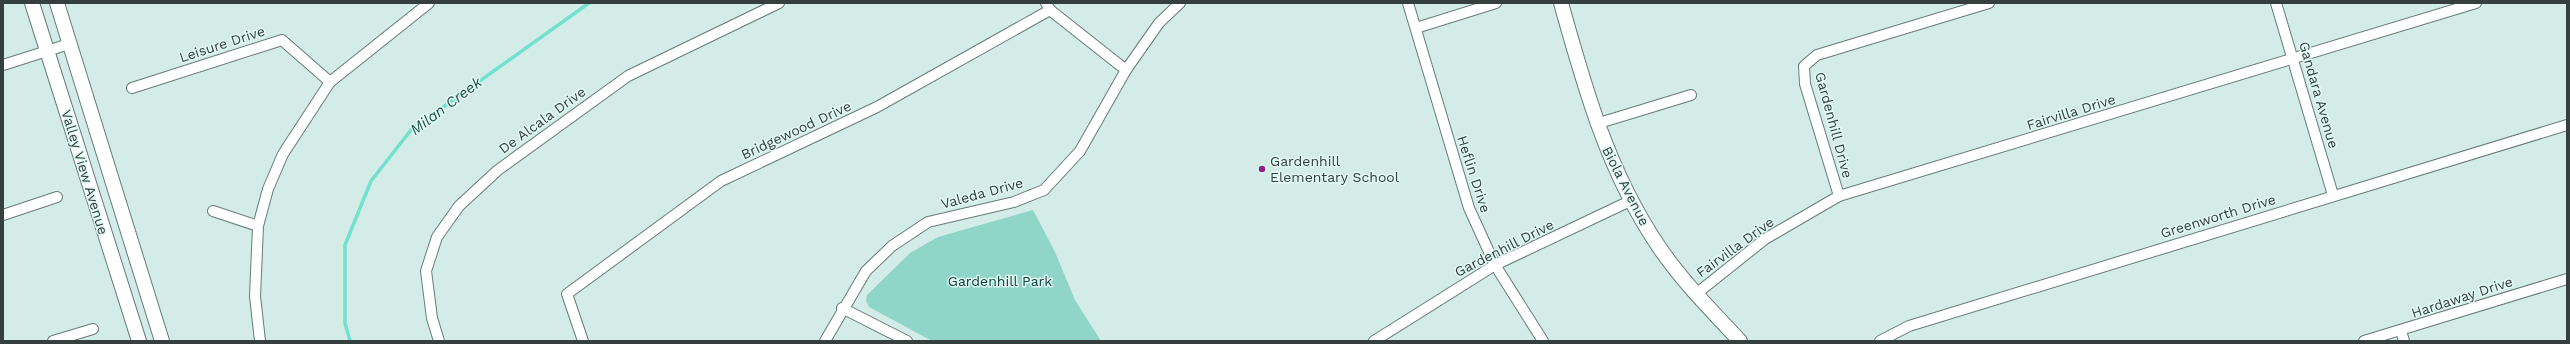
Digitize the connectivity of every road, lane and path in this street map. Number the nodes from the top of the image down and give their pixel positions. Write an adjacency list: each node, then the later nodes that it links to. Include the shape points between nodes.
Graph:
1 (32, 3): 15 (main road, Valley View Avenue)
2 (57, 3): 14 (main road, Valley View Avenue)
3 (429, 3): 19 (street)
4 (779, 3): 41 (street, De Alcala Drive, via 628,76 498,170 458,206 437,237 426,271 432,318)
5 (1180, 3): 18 (street, Valeda Drive, via 1159,23)
6 (1408, 3): 13 (street, Heflin Drive)
7 (1496, 3): 13 (street)
8 (1561, 3): 22 (main road, Biola Avenue)
9 (1989, 3): 25 (street, Gardenhill Drive, via 1817,55 1804,66 1805,84)
10 (2276, 3): 16 (street, Gandara Avenue)
11 (2476, 3): 16 (street, Fairvilla Drive)
12 (1048, 7): 18 (street); 42 (street, Bridgewood Drive, via 877,107 721,181 567,294)
13 (1416, 28): 31 (street, Heflin Drive, via 1469,208)
14 (70, 44): 15 (street); 39 (main road, Valley View Avenue)
15 (47, 51): 17 (street); 38 (main road, Valley View Avenue)
16 (2294, 59): 24 (street, Gandara Avenue); 25 (street, Fairvilla Drive)
17 (3, 64)
18 (1126, 70): 34 (street, Valeda Drive, via 1080,151 1044,190 1014,202 928,222 892,246 866,271)
19 (330, 82): 20 (street, Leisure Drive, via 282,40); 30 (street, via 283,154 268,189)
20 (132, 88)
21 (1691, 95): 22 (street)
22 (1596, 124): 27 (main road, Biola Avenue)
23 (2567, 125): 24 (street, Greenworth Drive)
24 (2333, 195): 48 (street, Greenworth Drive, via 1909,326)
25 (1839, 196): 33 (street, Fairvilla Drive, via 1765,239)
26 (57, 197): 29 (street)
27 (1630, 201): 31 (street, Gardenhill Drive); 33 (main road, Biola Avenue, via 1659,248)
28 (213, 211): 30 (street)
29 (3, 215)
30 (258, 226): 40 (street, via 255,296)
31 (1495, 265): 45 (street, Gardenhill Drive); 46 (street, Heflin Drive)
32 (2567, 278): 36 (street, Hardaway Drive)
33 (1696, 294): 47 (main road, Biola Avenue)
34 (842, 308): 43 (street, Valeda Drive); 44 (street)
35 (93, 329): 37 (street)
36 (2402, 336): 49 (street, Hardaway Drive)
37 (53, 341)
38 (138, 341)
39 (162, 341)
40 (260, 341)
41 (439, 341)
42 (583, 341)
43 (825, 341)
44 (907, 341)
45 (1374, 341)
46 (1543, 341)
47 (1740, 341)
48 (1880, 341)
49 (2364, 341)

